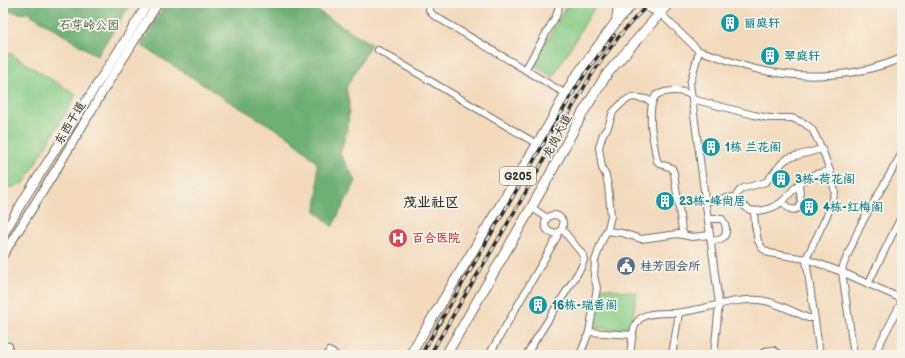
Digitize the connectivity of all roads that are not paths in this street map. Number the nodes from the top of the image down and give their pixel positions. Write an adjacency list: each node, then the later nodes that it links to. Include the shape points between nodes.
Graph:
1 (148, 3): 34 (main road, 东西干道)
2 (158, 3): 37 (main road, 东西干道)
3 (431, 3): 15 (street, via 430,10 433,15)
4 (560, 3): 15 (street, via 556,16)
5 (618, 3): 11 (main road)
6 (633, 3): 11 (highway, 龙岗大道 / G205)
7 (639, 3): 10 (main road)
8 (656, 3): 10 (main road)
9 (669, 3): 10 (highway, 龙岗大道 / G205)
10 (660, 13): 13 (street); 27 (highway, 龙岗大道 / G205, via 607,74)
11 (616, 22): 16 (highway, 龙岗大道 / G205)
12 (378, 50): 19 (street)
13 (699, 51): 14 (street, via 759,70 806,76 853,72); 17 (street, via 690,84)
14 (902, 58)
15 (525, 70): 16 (street)
16 (566, 94): 19 (highway, 龙岗大道 / G205)
17 (692, 97): 18 (street, via 684,91 673,90 656,95); 20 (street, via 754,115 792,118 812,129); 25 (street)
18 (652, 102): 33 (street, via 638,97 628,99 614,112 603,134 599,147 611,216); 35 (street, via 650,114 657,161 672,168 674,172)
19 (537, 144): 52 (highway, 龙岗大道 / G205)
20 (822, 149): 22 (street); 24 (street, via 788,158 766,182 744,188)
21 (902, 153): 39 (street, via 860,226)
22 (830, 171): 23 (street, via 806,178); 38 (street, via 835,192 830,209)
23 (799, 185): 26 (street); 26 (street, via 799,208 790,209)
24 (735, 197): 25 (street); 28 (street, via 746,209)
25 (706, 201): 31 (street)
26 (783, 202): 28 (street, via 775,207)
27 (531, 207): 30 (street); 53 (highway, 龙岗大道 / G205)
28 (754, 211): 38 (street, via 756,234 762,248 769,253)
29 (902, 215): 40 (street)
30 (547, 218): 32 (street, via 547,230 552,233); 32 (street, via 554,215 560,217 563,222)
31 (708, 220): 36 (street); 36 (street, via 722,219 725,225 724,237)
32 (560, 231): 47 (street, via 583,255 584,260); 54 (street)
33 (607, 231): 35 (street, via 641,239); 45 (street, via 600,243 595,261 596,288)
34 (3, 235)
35 (684, 235): 36 (street)
36 (710, 238): 42 (street)
37 (3, 255)
38 (806, 259): 39 (street); 44 (street)
39 (842, 272): 40 (street); 64 (street)
40 (868, 284): 41 (street)
41 (902, 300): 65 (street)
42 (719, 304): 43 (street); 44 (street, via 761,300); 60 (street)
43 (679, 312): 46 (street, via 642,316); 59 (street)
44 (814, 318): 63 (street)
45 (589, 332): 46 (street); 57 (street)
46 (633, 335): 58 (street)
47 (534, 342): 55 (street); 56 (street)
48 (6, 346): 49 (street)
49 (5, 355)
50 (327, 355): 51 (street, via 329,351)
51 (336, 355)
52 (410, 355)
53 (446, 355)
54 (489, 355)
55 (526, 355)
56 (530, 355)
57 (580, 355)
58 (630, 355)
59 (672, 355)
60 (714, 355)
61 (761, 355): 62 (street, via 765,351 773,350)
62 (781, 355)
63 (820, 355)
64 (854, 355)
65 (874, 355)

